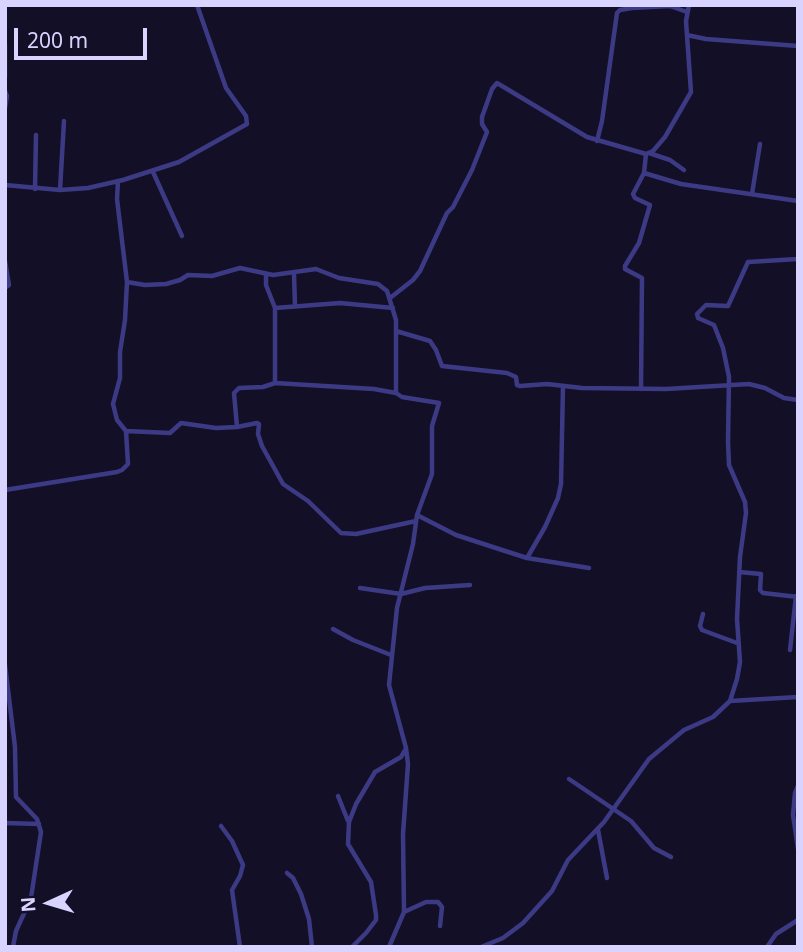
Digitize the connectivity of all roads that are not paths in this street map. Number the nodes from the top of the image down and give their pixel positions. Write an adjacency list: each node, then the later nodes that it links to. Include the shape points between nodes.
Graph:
1 (197, 5): 15 (street, via 226,88 247,124 204,150)
2 (688, 8): 3 (street); 11 (street, via 632,8 617,13)
3 (687, 35): 5 (street); 13 (street, via 691,92 665,137)
4 (5, 45): 6 (street)
5 (798, 46)
6 (5, 77)
7 (5, 91): 8 (street)
8 (5, 108)
9 (64, 121): 20 (street)
10 (36, 135): 19 (street)
11 (597, 141): 13 (street); 30 (street, via 497,83 482,117 487,132 472,170 414,281)
12 (760, 144): 21 (street)
13 (647, 153): 14 (street); 16 (street)
14 (684, 170)
15 (153, 172): 17 (street); 23 (street)
16 (644, 173): 21 (street, via 681,184); 38 (street, via 633,194 649,208 639,243 625,266 642,278)
17 (118, 181): 20 (street); 28 (street)
18 (5, 185): 19 (street)
19 (35, 189): 20 (street)
20 (60, 190)
21 (752, 194): 22 (street)
22 (798, 201)
23 (182, 236)
24 (798, 259): 37 (street, via 748,262 729,306 705,305 698,311 697,316 712,323 721,342)
25 (5, 261): 29 (street, via 9,285)
26 (266, 274): 27 (street); 28 (street, via 240,268 212,276 188,275 166,284); 32 (street)
27 (294, 274): 30 (street, via 316,269 378,284); 31 (street)
28 (127, 282): 42 (street, via 121,375 113,404)
29 (5, 288)
30 (390, 298): 33 (street)
31 (295, 306): 32 (street); 33 (street, via 340,303)
32 (275, 308): 35 (street)
33 (393, 308): 34 (street)
34 (396, 331): 36 (street, via 430,341 442,366 507,373 516,377 520,386); 39 (street)
35 (275, 383): 39 (street); 41 (street, via 236,389)
36 (563, 386): 38 (street); 45 (street, via 561,484)
37 (729, 386): 38 (street); 40 (street, via 759,386); 47 (street, via 729,465 746,513)
38 (641, 389)
39 (396, 393): 44 (street, via 439,402 431,431 432,474)
40 (798, 400)
41 (237, 427): 42 (street, via 181,424 170,433); 44 (street, via 259,424 261,446 283,484 341,533 356,534)
42 (126, 431): 43 (street, via 129,459 122,470)
43 (5, 490)
44 (416, 518): 45 (street); 50 (street)
45 (527, 558): 46 (street)
46 (589, 568)
47 (740, 572): 51 (street, via 761,574 763,593); 54 (street)
48 (470, 584): 50 (street)
49 (360, 588): 50 (street)
50 (401, 594): 56 (street)
51 (797, 596): 55 (street)
52 (704, 614): 54 (street, via 702,630)
53 (333, 629): 56 (street)
54 (738, 643): 60 (street, via 739,672)
55 (790, 650)
56 (391, 655): 61 (street, via 390,694)
57 (5, 665): 58 (street)
58 (6, 691): 68 (street, via 15,747 16,797)
59 (798, 697): 60 (street)
60 (730, 701): 65 (street, via 657,752)
61 (406, 748): 66 (street, via 401,757 375,772); 75 (street)
62 (569, 779): 65 (street)
63 (798, 786): 71 (street, via 793,815)
64 (338, 796): 66 (street)
65 (613, 810): 70 (street); 72 (street)
66 (349, 822): 81 (street, via 348,844 371,883 376,915)
67 (5, 823): 68 (street)
68 (40, 824): 78 (street, via 32,892)
69 (222, 827): 79 (street, via 243,865 232,894)
70 (598, 830): 74 (street); 83 (street, via 568,860 552,891 523,923)
71 (798, 849)
72 (671, 857)
73 (287, 873): 80 (street, via 301,894)
74 (607, 878)
75 (404, 912): 77 (street, via 438,902 442,906); 82 (street)
76 (798, 920): 84 (street, via 776,934)
77 (440, 926)
78 (13, 947)
79 (240, 947)
80 (313, 947)
81 (352, 947)
82 (389, 947)
83 (481, 947)
84 (767, 947)

